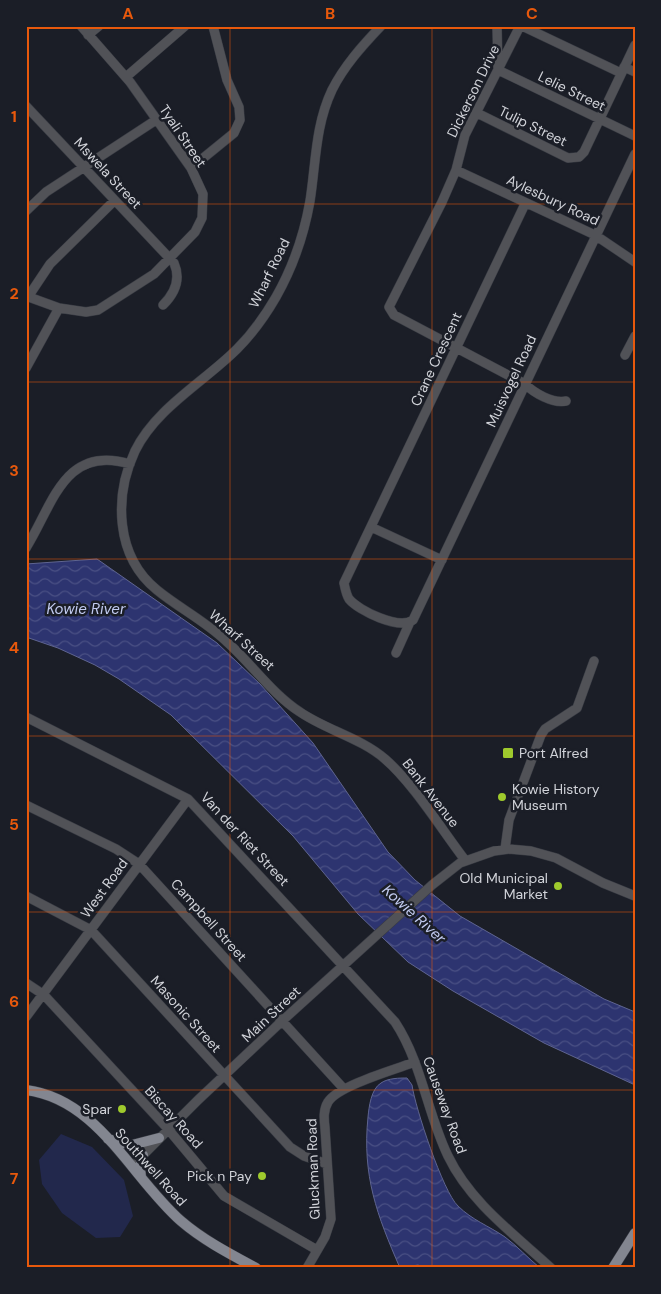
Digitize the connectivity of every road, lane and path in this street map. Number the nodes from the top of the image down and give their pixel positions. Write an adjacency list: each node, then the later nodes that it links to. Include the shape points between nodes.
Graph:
1 (80, 26): 8 (street, Tyali Street)
2 (99, 26): 8 (street)
3 (185, 26): 14 (street)
4 (213, 26): 22 (street, via 226,80 239,107 240,125)
5 (381, 26): 39 (street, Wharf Road, via 342,72 326,106 317,137 302,236 286,277 266,314 239,348 151,427)
6 (521, 26): 9 (street, Dickerson Drive); 12 (street)
7 (497, 31): 9 (street); 11 (street)
8 (88, 35): 14 (street, Tyali Street)
9 (514, 38): 11 (street, Dickerson Drive)
10 (635, 45): 12 (street)
11 (498, 70): 16 (street, Dickerson Drive); 18 (street, Lelie Street)
12 (622, 70): 13 (street); 18 (street)
13 (635, 72)
14 (126, 77): 17 (street, Tyali Street)
15 (27, 108): 21 (street, Mswela Street)
16 (477, 113): 18 (street, Tulip Street, via 568,158 579,157 584,152); 23 (street, Dickerson Drive, via 461,146)
17 (156, 120): 21 (street); 22 (street, Tyali Street)
18 (599, 120): 19 (street, Lelie Street)
19 (635, 136)
20 (635, 154): 27 (street, Muisvogel Road)
21 (83, 166): 24 (street, Mswela Street); 26 (street, via 46,192)
22 (191, 168): 28 (street, Tyali Street, via 203,194 202,218 195,232)
23 (456, 170): 25 (street, Aylesbury Road); 34 (street, Dickerson Drive, via 389,309 394,315)
24 (114, 201): 28 (street, Mswela Street); 30 (street, via 54,260)
25 (525, 204): 27 (street, Aylesbury Road); 34 (street, Crane Crescent)
26 (26, 211)
27 (595, 234): 29 (street, Aylesbury Road); 37 (street, Muisvogel Road)
28 (170, 259): 31 (street, via 176,267 177,282); 32 (street, Tyali Street, via 144,282 98,310 86,312)
29 (635, 262)
30 (27, 296): 32 (street, Tyali Street)
31 (163, 305)
32 (59, 308): 36 (street)
33 (635, 336): 35 (street)
34 (456, 349): 37 (street); 40 (street, Crane Crescent)
35 (625, 355)
36 (26, 368)
37 (525, 384): 38 (street, via 548,398); 42 (street, Muisvogel Road)
38 (566, 401)
39 (130, 464): 41 (street, via 101,458 74,472 54,495); 43 (street, Wharf Road, via 122,486 120,515 129,549)
40 (371, 527): 42 (street); 44 (street, Crane Crescent, via 344,583 347,595 354,603 386,621 397,624)
41 (26, 548)
42 (442, 560): 44 (street, Muisvogel Road)
43 (148, 581): 47 (street, Wharf Street, via 217,632)
44 (412, 621): 45 (street, Muisvogel Road)
45 (396, 653)
46 (594, 661): 51 (street, via 578,708 541,735 509,820)
47 (291, 705): 52 (street, Bank Avenue, via 384,758)
48 (26, 718): 49 (street, Van der Riet Street)
49 (188, 799): 53 (street, West Road); 57 (street, Van der Riet Street)
50 (26, 805): 53 (street, Campbell Street, via 116,849)
51 (505, 849): 52 (street, Main Street); 55 (street, Main Street, via 545,854)
52 (465, 860): 57 (street, Main Street, via 432,885)
53 (139, 864): 56 (street, West Road); 61 (street, Campbell Street)
54 (26, 896): 56 (street, Masonic Street)
55 (635, 896)
56 (91, 930): 59 (street, West Road); 63 (street, Masonic Street)
57 (343, 966): 61 (street, Main Street); 62 (street, Causeway Road, via 395,1022)
58 (26, 983): 59 (street, Biscay Road)
59 (44, 995): 60 (street, West Road); 66 (street, Biscay Road)
60 (26, 1017)
61 (282, 1021): 63 (street, Main Street); 64 (street, Campbell Street)
62 (415, 1062): 64 (street, Gluckman Road); 80 (street, Causeway Road, via 440,1137 456,1171 479,1202)
63 (224, 1076): 66 (street, Main Street); 71 (street, Masonic Street, via 290,1147)
64 (344, 1089): 69 (street, Gluckman Road, via 332,1096 326,1107)
65 (26, 1090): 68 (main road, Southwell Road, via 46,1094 71,1105)
66 (168, 1129): 67 (street, Main Street); 77 (street, Biscay Road, via 224,1196)
67 (160, 1138): 68 (main road, via 132,1145); 70 (street, Main Street)
68 (107, 1139): 73 (main road, Southwell Road)
69 (326, 1151): 71 (street); 72 (street, Gluckman Road)
70 (143, 1155): 73 (street, Main Street); 74 (main road)
71 (317, 1160): 72 (street, Masonic Street)
72 (327, 1164): 77 (street, Gluckman Road, via 331,1219)
73 (132, 1166): 74 (main road, Southwell Road)
74 (141, 1176): 78 (main road, Southwell Road, via 180,1220)
75 (635, 1233): 76 (main road)
76 (631, 1247): 81 (main road)
77 (317, 1250): 79 (street, Gluckman Road)
78 (256, 1268)
79 (307, 1268)
80 (551, 1268)
81 (613, 1268)

